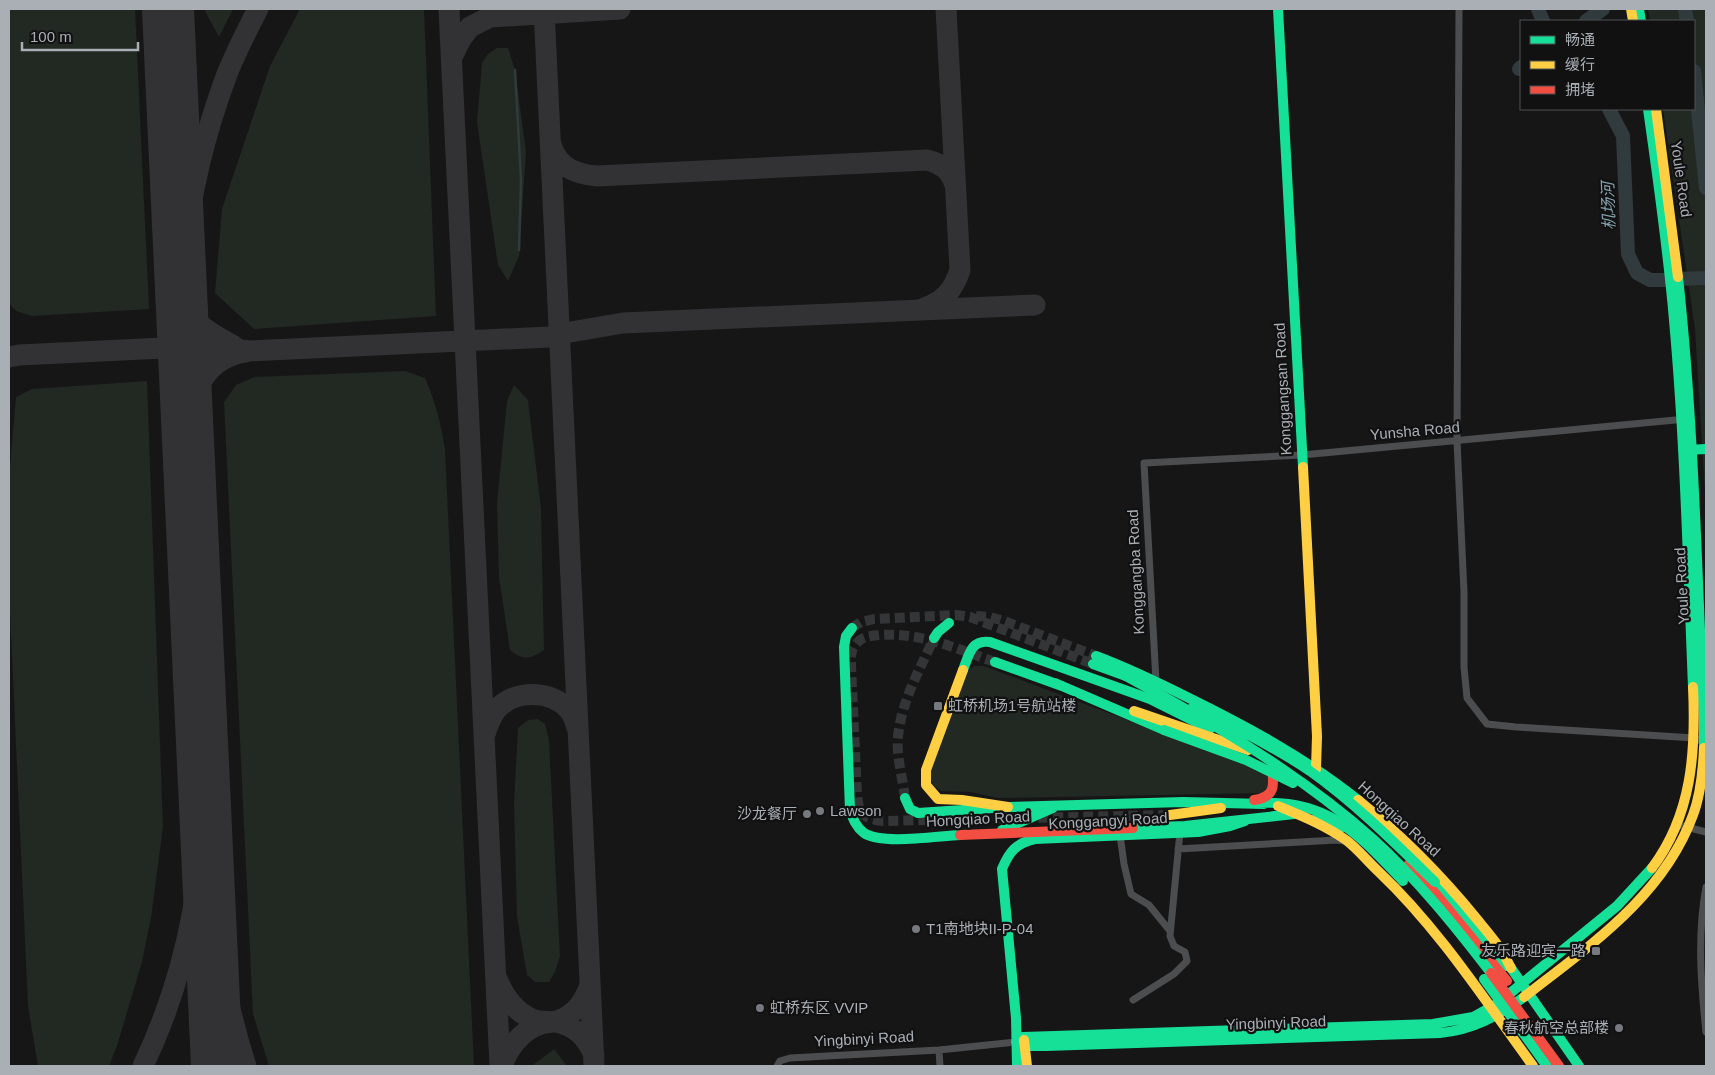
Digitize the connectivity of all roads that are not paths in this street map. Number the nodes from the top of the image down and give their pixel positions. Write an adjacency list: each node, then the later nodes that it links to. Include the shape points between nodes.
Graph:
1 (1278, 9): 9 (main road, Konggangsan Road)
2 (1459, 9): 6 (street)
3 (1648, 110): 5 (main road, Youle Road, via 1668,254)
4 (1656, 110): 5 (main road, Youle Road, via 1676,254)
5 (1685, 419): 6 (street, Yunsha Road); 8 (main road, Youle Road)
6 (1457, 441): 9 (street, Yunsha Road); 19 (street, via 1467,698 1487,724)
7 (1706, 449): 8 (main road)
8 (1687, 450): 19 (main road, Youle Road)
9 (1302, 455): 10 (street, Yunsha Road); 22 (main road, Konggangsan Road)
10 (1144, 463): 17 (street, Konggangba Road)
11 (949, 623): 13 (main road)
12 (852, 628): 34 (main road, Hongqiao Road, via 844,647 850,810 857,828 864,834 886,839)
13 (934, 638)
14 (995, 662): 18 (main road)
15 (1072, 671): 17 (main road); 20 (main road, via 1150,699); 27 (main road, via 986,641 980,640 971,649 926,770 926,785 938,799)
16 (1126, 676): 17 (main road, Hongqiao Road, via 1094,660); 30 (main road, bridge, via 1280,766); 41 (main road, Hongqiao Road, bridge, via 1234,727 1310,772 1379,829 1435,882)
17 (1156, 681): 22 (main road, Hongqiao Road, via 1239,722)
18 (1055, 683): 20 (main road); 30 (main road, bridge, via 1268,770)
19 (1702, 744): 31 (main road, Youle Road)
20 (1254, 752): 21 (main road)
21 (1264, 757): 24 (main road, via 1274,776 1271,793 1262,799); 41 (main road, via 1303,778 1356,818 1435,893)
22 (1316, 769): 41 (main road, Hongqiao Road, via 1384,822 1457,895 1502,951)
23 (905, 798): 27 (main road, Hongqiao Road, via 910,809 918,813)
24 (1238, 803): 25 (main road, Hongqiao Road); 26 (main road, Hongqiao Road)
25 (1258, 803): 28 (main road, via 1170,814); 29 (main road, Hongqiao Road, via 1279,806); 38 (main road, via 1286,803 1312,808 1347,828)
26 (1058, 806): 27 (main road, Hongqiao Road); 34 (main road)
27 (1008, 807)
28 (1258, 817): 29 (main road, Hongqiao Road, via 1284,814); 32 (main road, Konggangyi Road, via 1230,826); 34 (main road, Hongqiao Road, via 1185,826)
29 (1309, 818): 36 (main road, Hongqiao Road); 38 (main road, via 1334,827)
30 (1355, 824): 54 (main road, bridge, via 1403,869 1448,919)
31 (1683, 826): 33 (street); 42 (main road, Youle Road, via 1626,898)
32 (1180, 832): 35 (main road, Konggangyi Road); 37 (street)
33 (1706, 832)
34 (996, 833)
35 (1120, 835): 40 (street, via 1131,894 1149,905); 46 (main road, Konggangyi Road, via 1024,841 1008,854 1002,869)
36 (1347, 841): 37 (street); 44 (main road, Hongqiao Road, via 1418,911)
37 (1178, 849): 40 (street)
38 (1374, 851): 53 (main road, bridge, via 1453,938)
39 (1706, 887): 45 (street, via 1701,963)
40 (1170, 931): 43 (street, via 1171,941 1185,952 1186,961 1174,974)
41 (1510, 978): 42 (main road, Hongqiao Road)
42 (1524, 989): 44 (main road, Yingbinyi Road); 55 (main road, Hongqiao Road)
43 (1133, 1000)
44 (1494, 1011): 46 (main road, Yingbinyi Road, via 1480,1024 1458,1031 1434,1033); 52 (main road, Hongqiao Road)
45 (1706, 1032)
46 (1021, 1042): 47 (street, Yingbinyi Road); 50 (main road, Konggangyi Road); 51 (main road, Konggangyi Road)
47 (939, 1050): 48 (street, Yingbinyi Road, via 790,1058); 49 (street)
48 (777, 1066)
49 (940, 1066)
50 (1017, 1066)
51 (1027, 1066)
52 (1533, 1066)
53 (1547, 1066)
54 (1559, 1066)
55 (1579, 1066)

